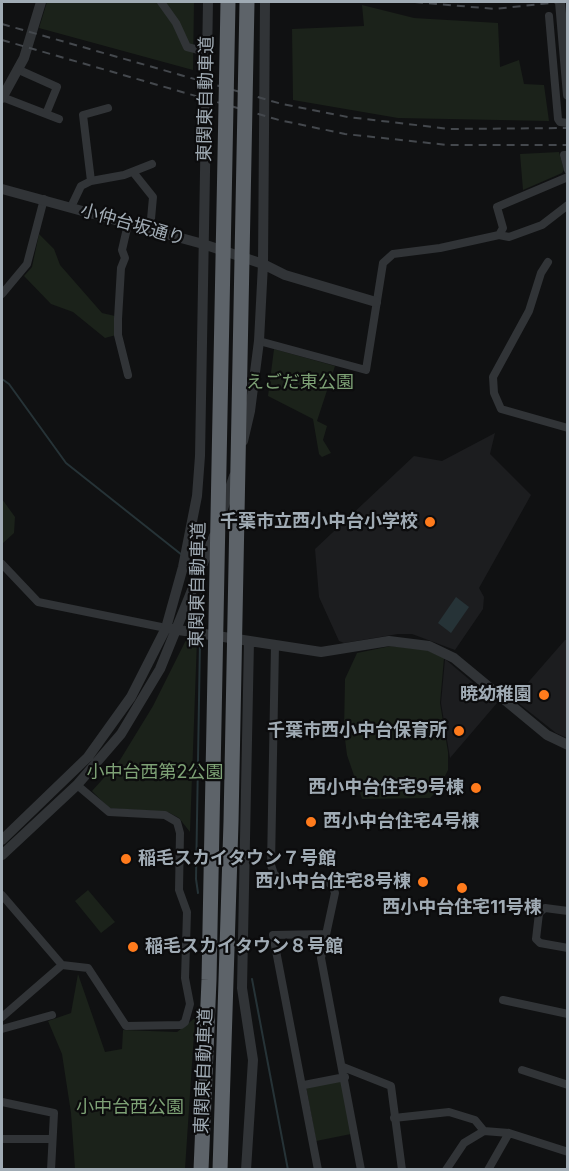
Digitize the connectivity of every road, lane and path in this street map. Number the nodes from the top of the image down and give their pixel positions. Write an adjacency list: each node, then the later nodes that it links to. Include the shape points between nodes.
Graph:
1 (41, 2): 10 (street)
2 (161, 2): 9 (street, via 187,47)
3 (208, 2): 9 (street)
4 (228, 2): 70 (highway, 東関東自動車道, bridge, via 209,980)
5 (247, 2): 71 (highway, 東関東自動車道, bridge, via 232,810)
6 (265, 2): 32 (street)
7 (560, 2): 11 (street)
8 (549, 16): 16 (street, via 558,119)
9 (207, 51): 30 (street)
10 (18, 70): 12 (street); 14 (street, via 57,87)
11 (567, 95)
12 (2, 98): 14 (street)
13 (108, 108): 22 (street, via 84,115)
14 (46, 114): 15 (street)
15 (59, 119)
16 (567, 123)
17 (567, 155): 19 (street)
18 (152, 164): 20 (street)
19 (567, 170)
20 (133, 172): 22 (street); 28 (street, via 153,197)
21 (567, 177): 29 (street, via 497,207 503,228)
22 (91, 181): 26 (street, via 81,186)
23 (2, 189): 24 (street, 小仲台坂通り)
24 (44, 199): 26 (street, 小仲台坂通り); 33 (street, via 27,264)
25 (567, 205): 29 (street, via 542,225 508,237)
26 (71, 207): 27 (street, 小仲台坂通り)
27 (128, 224): 28 (street, 小仲台坂通り); 36 (street, via 122,250 125,258 118,319)
28 (150, 230): 30 (street, 小仲台坂通り)
29 (499, 235): 34 (street, via 393,254 383,263)
30 (203, 244): 32 (street, 小仲台坂通り); 39 (street, via 197,496)
31 (548, 262): 37 (street, via 514,342 494,377 494,393 501,409)
32 (263, 264): 34 (street, 小仲台坂通り, via 285,275); 35 (street)
33 (2, 294)
34 (376, 302): 35 (street, via 366,370)
35 (259, 341): 40 (street, via 250,411 232,483)
36 (128, 375)
37 (567, 428)
38 (2, 564): 39 (street, via 38,602)
39 (166, 628): 40 (street); 45 (street, via 131,697 88,757)
40 (178, 630): 41 (street); 44 (street, via 126,727)
41 (249, 641): 42 (street); 72 (street, via 242,988 253,1060)
42 (275, 645): 43 (street, via 321,652 389,640 429,646 454,658 547,735); 49 (street, via 271,865 282,881 321,880 331,884 335,893)
43 (567, 744)
44 (77, 785): 46 (street); 51 (street, via 109,812 165,815 177,822 179,890 187,912 185,978 189,1016 181,1025 126,1026 88,968)
45 (2, 840)
46 (2, 855)
47 (2, 895): 51 (street)
48 (567, 911): 50 (street, via 545,908 539,913 536,939)
49 (325, 934): 57 (street, via 321,958); 60 (street, via 273,936)
50 (567, 948)
51 (62, 965): 55 (street)
52 (503, 1000): 53 (street)
53 (567, 1014)
54 (52, 1015): 56 (street)
55 (2, 1017)
56 (2, 1029)
57 (343, 1067): 59 (street); 63 (street, via 391,1086)
58 (522, 1070): 61 (street)
59 (345, 1077): 60 (street); 74 (street)
60 (304, 1085): 73 (street)
61 (567, 1085)
62 (2, 1102): 67 (street, via 54,1113)
63 (394, 1118): 64 (street, via 449,1112 475,1120); 75 (street)
64 (484, 1131): 65 (street); 76 (street, via 464,1143)
65 (509, 1133): 68 (street); 77 (street)
66 (2, 1139): 67 (street)
67 (51, 1139): 69 (street)
68 (567, 1152)
69 (51, 1170)
70 (201, 1170)
71 (220, 1170)
72 (246, 1170)
73 (318, 1170)
74 (361, 1170)
75 (402, 1170)
76 (446, 1170)
77 (488, 1170)

